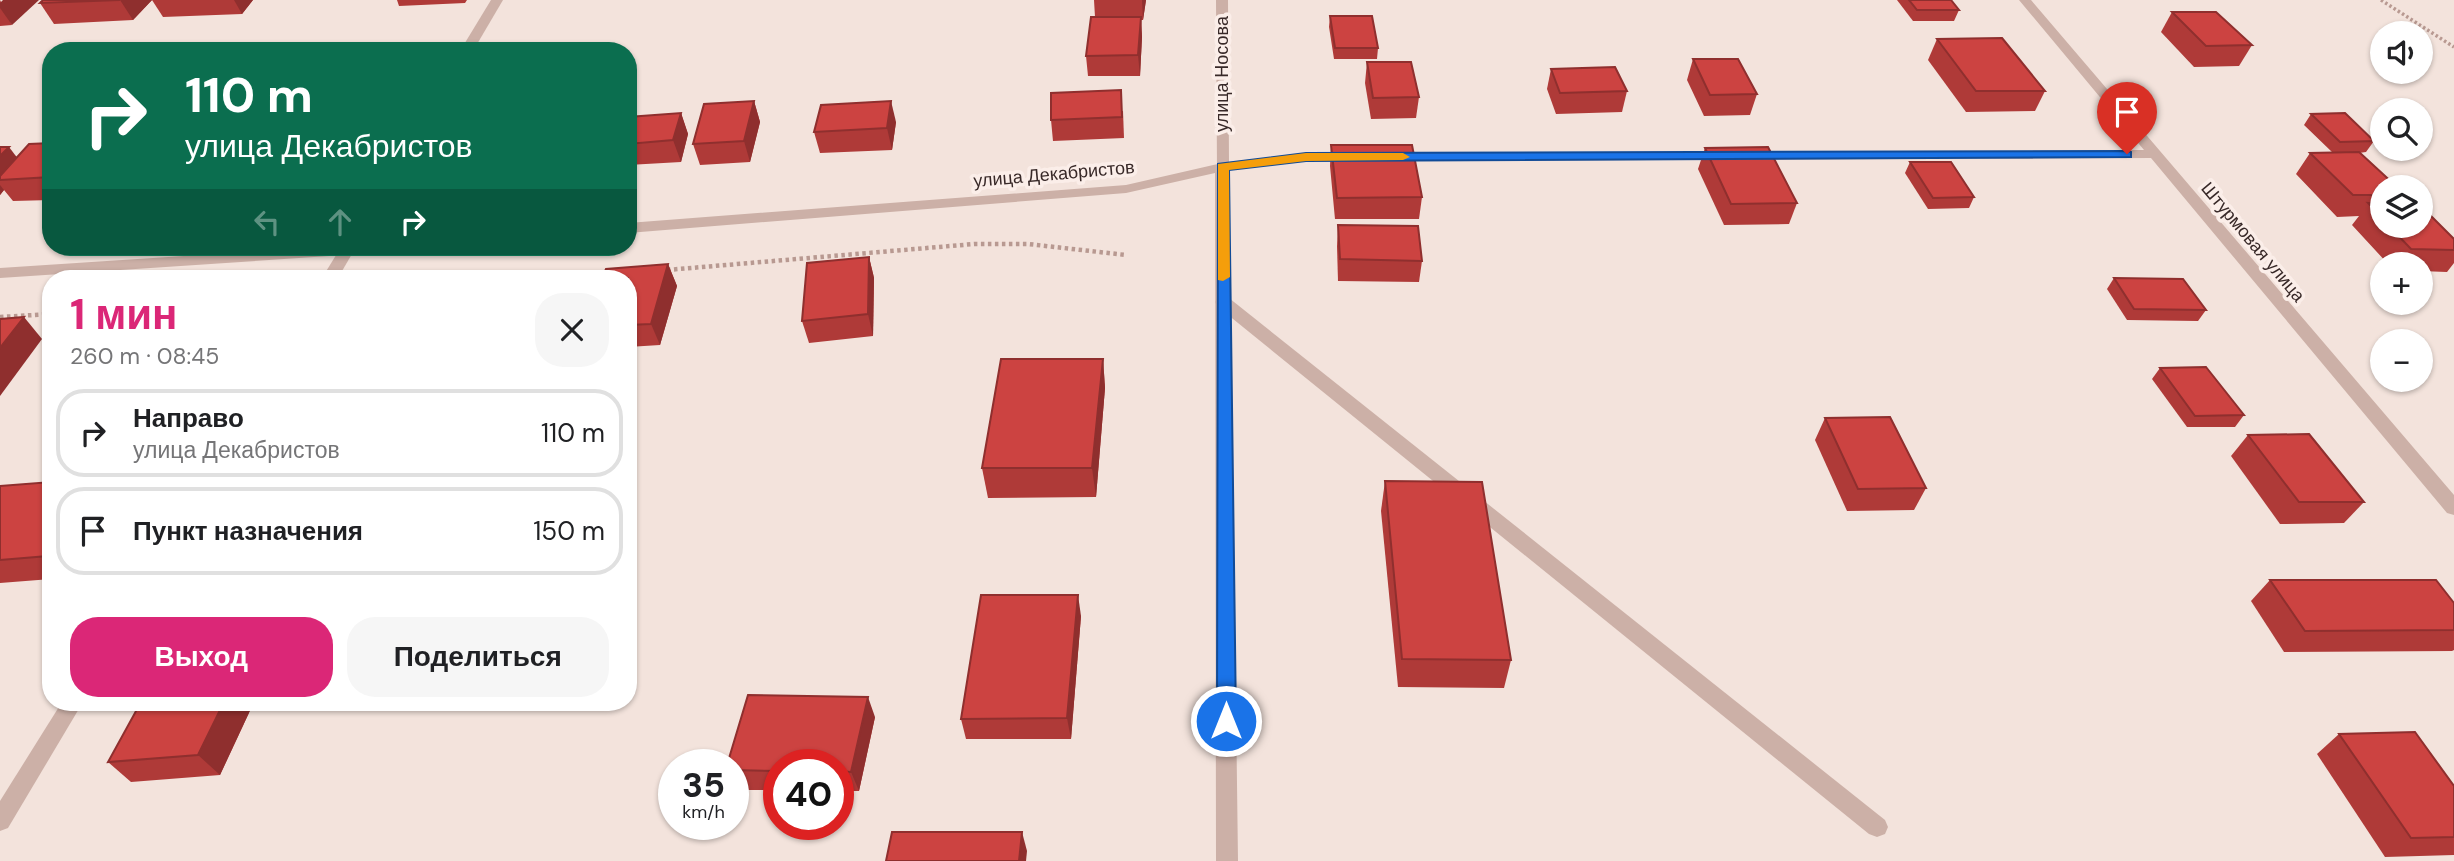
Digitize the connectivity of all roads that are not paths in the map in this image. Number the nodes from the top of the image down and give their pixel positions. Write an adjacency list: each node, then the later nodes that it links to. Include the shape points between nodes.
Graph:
1 (497, 0): 4 (street)
2 (1222, 0): 6 (street, улица Носова)
3 (2025, 0): 5 (street, Штурмовая улица)
4 (471, 42)
5 (2154, 154): 6 (street, улица Декабристов, via 1306,157); 11 (street, Штурмовая улица)
6 (1222, 167): 7 (street, улица Декабристов, via 1126,189); 10 (street, улица Носова)
7 (637, 227)
8 (236, 256): 9 (street)
9 (0, 273)
10 (1223, 302): 14 (street); 15 (street, улица Носова)
11 (2454, 508)
12 (67, 711): 13 (street)
13 (0, 821)
14 (1877, 827)
15 (1227, 861)

